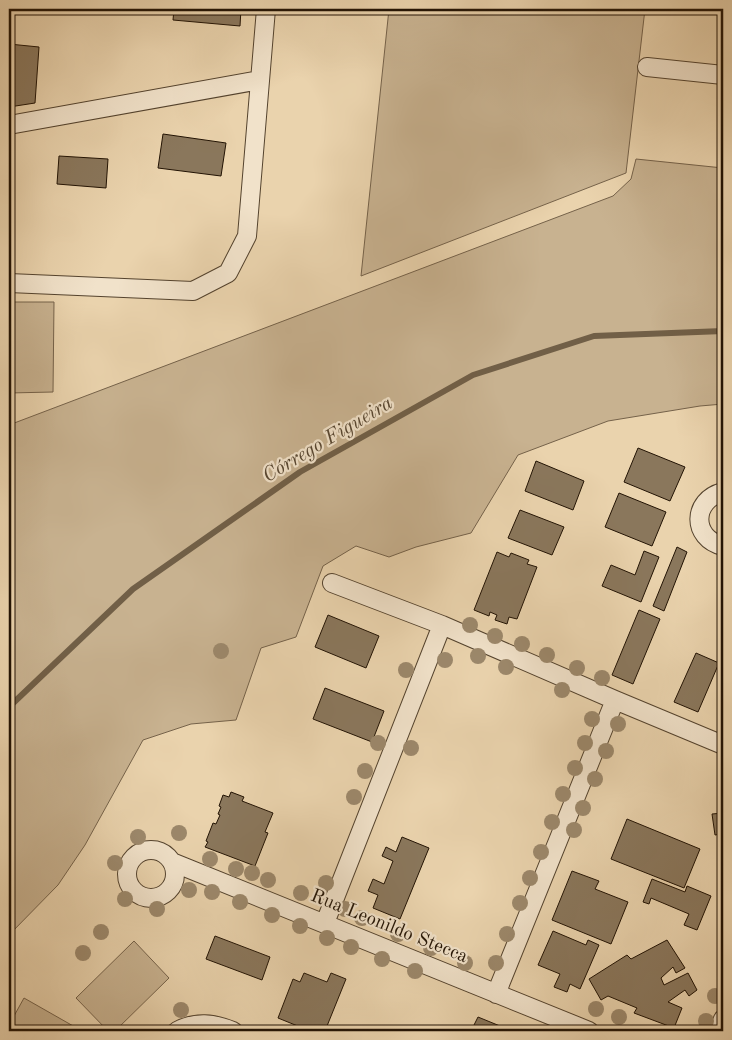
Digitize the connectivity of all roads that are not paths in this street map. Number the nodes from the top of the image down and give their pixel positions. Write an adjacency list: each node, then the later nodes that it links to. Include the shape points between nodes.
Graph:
1 (266, 9): 4 (street)
2 (647, 67): 3 (street)
3 (723, 75)
4 (260, 80): 5 (street); 6 (street, via 247,236 228,274 193,291)
5 (9, 125)
6 (9, 283)
7 (723, 492): 8 (street, via 708,499 699,522 707,538)
8 (723, 546)
9 (332, 583): 10 (street)
10 (442, 625): 11 (street); 16 (street)
11 (615, 700): 12 (street); 17 (street)
12 (723, 745)
13 (172, 862): 14 (street, Rua Leonildo Stecca); 15 (street, via 175,877); 15 (street, via 161,852 146,850 133,858 127,871 131,887 144,896 160,896)
14 (207, 876): 15 (street, via 181,880); 16 (street, Rua Leonildo Stecca)
15 (172, 885)
16 (324, 924): 17 (street, Rua Leonildo Stecca)
17 (496, 994): 21 (street, Rua Leonildo Stecca)
18 (723, 1019): 22 (street)
19 (177, 1031): 20 (street, via 196,1024)
20 (233, 1031)
21 (587, 1031)
22 (718, 1031)

